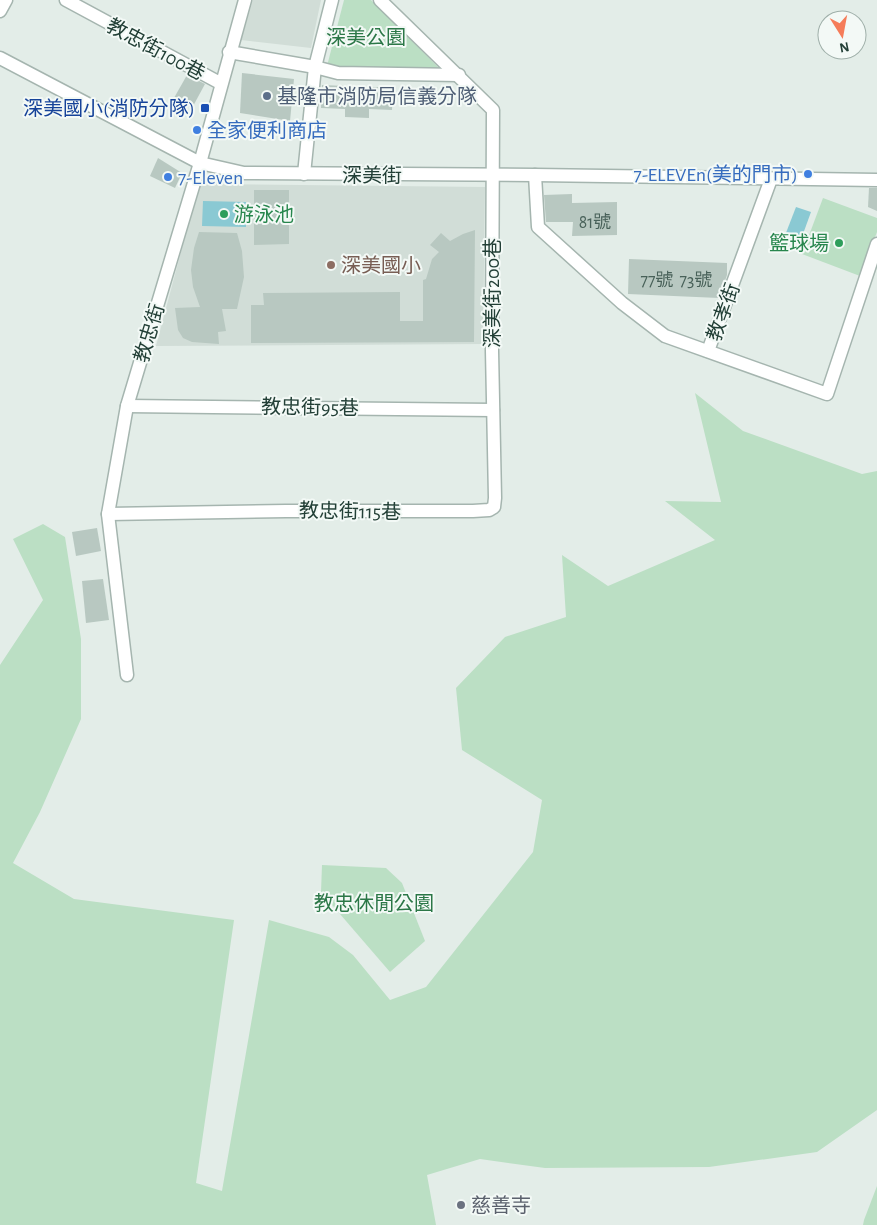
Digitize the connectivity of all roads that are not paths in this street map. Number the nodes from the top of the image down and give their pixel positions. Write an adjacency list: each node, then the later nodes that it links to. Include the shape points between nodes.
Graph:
1 (6, 0): 6 (street)
2 (66, 0): 11 (street, 教忠街100巷)
3 (245, 0): 7 (street, 教忠街)
4 (332, 0): 9 (street)
5 (380, 0): 10 (street, 深美街200巷)
6 (0, 11)
7 (229, 52): 9 (street); 11 (street, 教忠街)
8 (0, 58): 12 (street, 深美街)
9 (315, 67): 10 (street, via 338,73); 13 (street)
10 (459, 75): 15 (street, 深美街200巷, via 494,110)
11 (220, 83): 12 (street, 教忠街)
12 (200, 163): 13 (street, 深美街, via 244,174); 20 (street, 教忠街)
13 (304, 174): 15 (street, 深美街)
14 (535, 174): 15 (street, 深美街); 16 (street, 深美街); 19 (street, 教孝街, via 538,227 649,325 680,342)
15 (492, 176): 21 (street, 深美街200巷)
16 (771, 179): 17 (street); 19 (street, 教孝街)
17 (877, 180)
18 (877, 244): 19 (street, via 827,394)
19 (708, 351)
20 (127, 406): 21 (street, 教忠街95巷); 22 (street, 教忠街)
21 (493, 410): 22 (street, 教忠街115巷, via 495,498 494,507 489,510)
22 (108, 514): 23 (street, 教忠街)
23 (127, 675)

